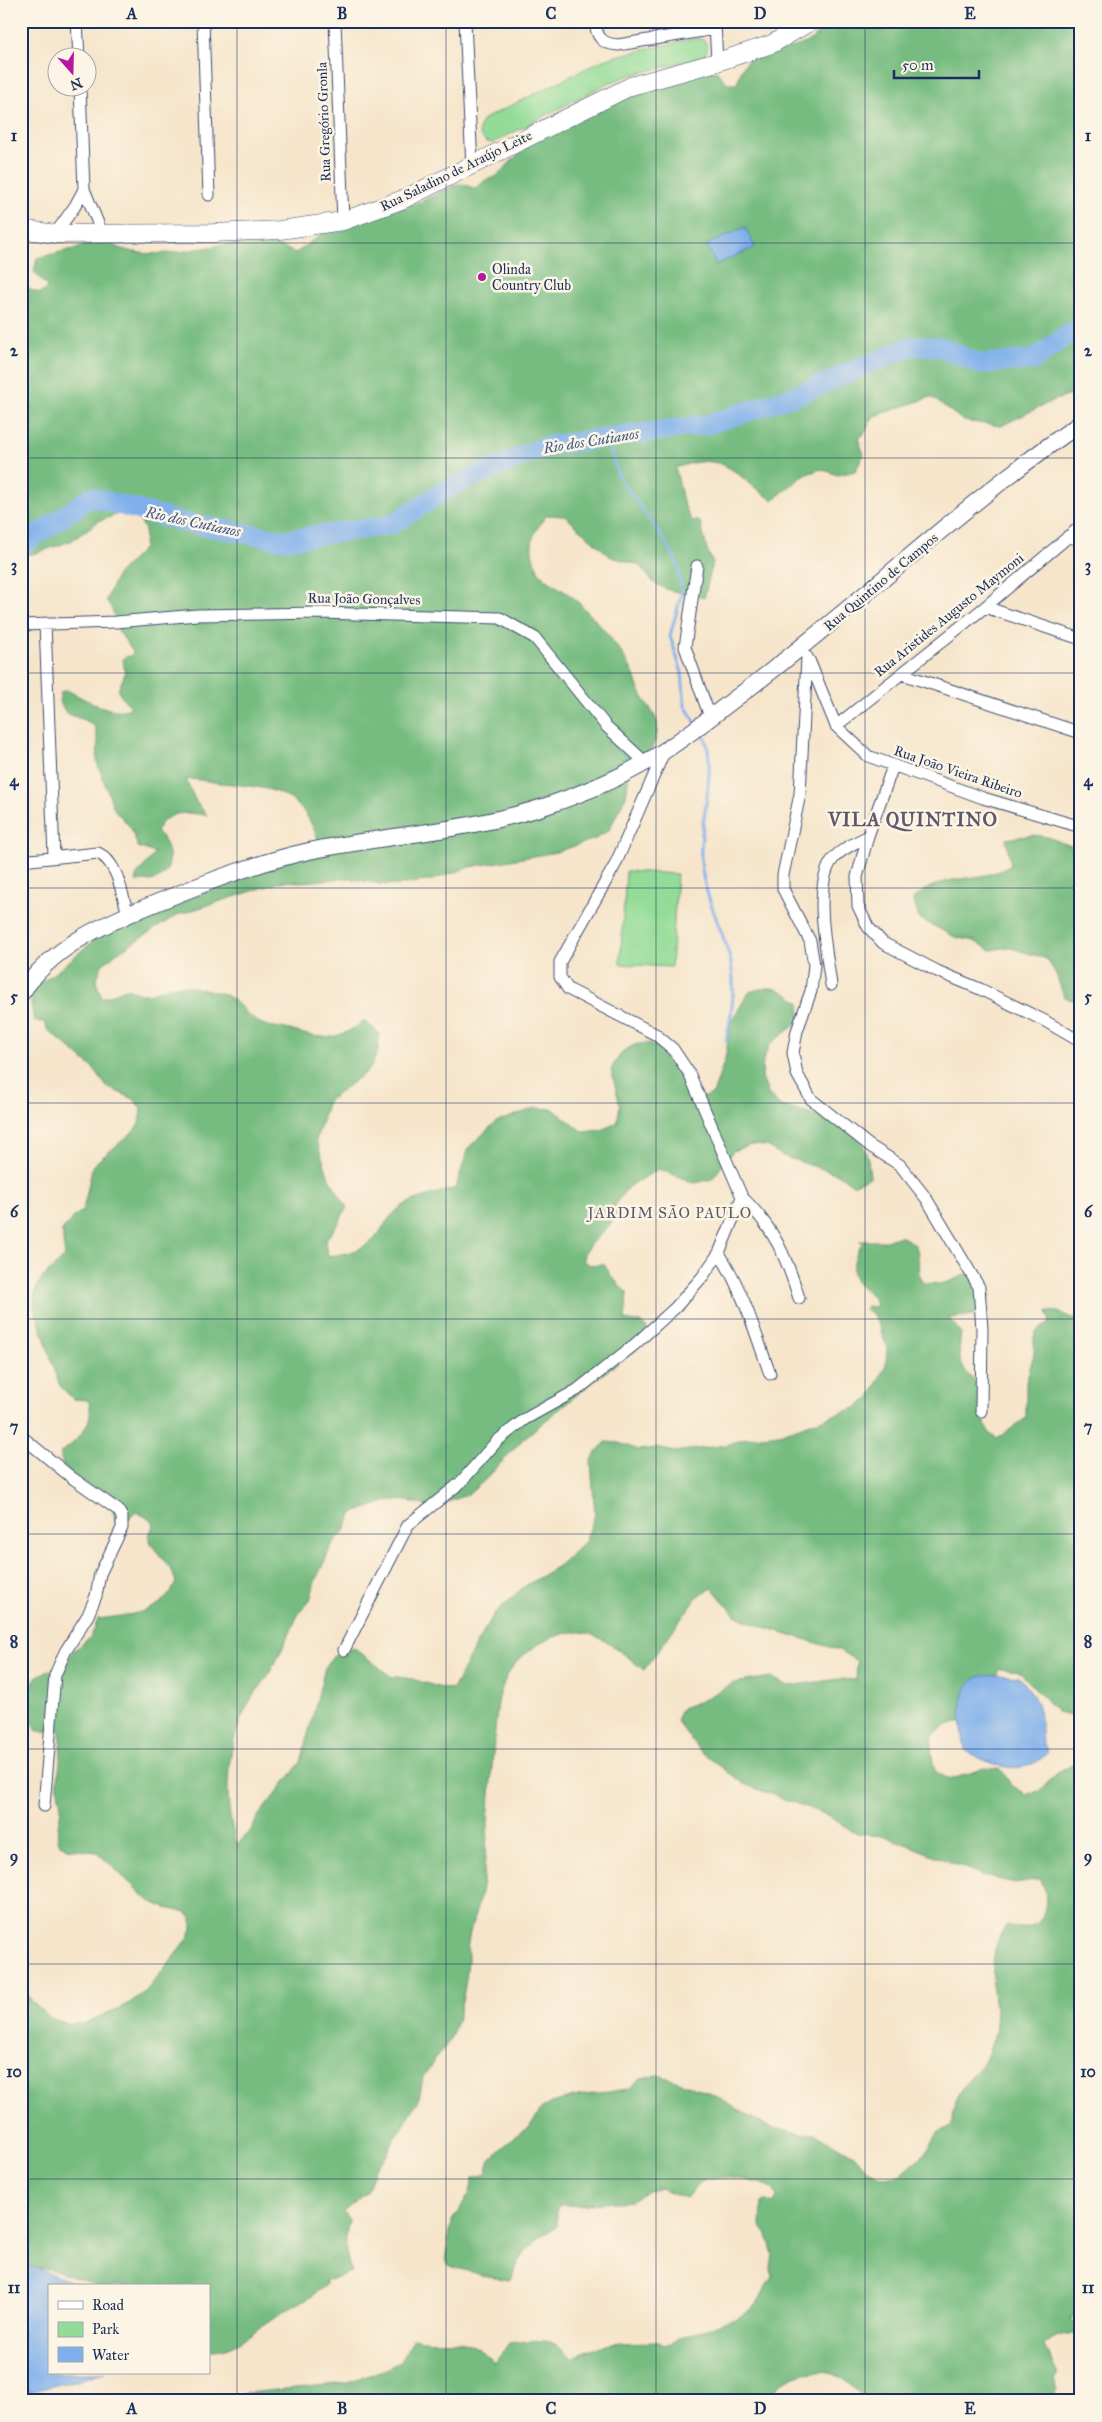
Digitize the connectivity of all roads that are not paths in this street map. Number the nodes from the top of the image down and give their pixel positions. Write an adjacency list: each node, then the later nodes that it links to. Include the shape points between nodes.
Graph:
1 (77, 21): 8 (street)
2 (203, 21): 13 (street)
3 (335, 21): 14 (street, Rua Gregório Gronla)
4 (465, 21): 11 (street)
5 (595, 21): 7 (street, via 600,38 606,44 618,45)
6 (811, 21): 9 (main road, Rua Saladino de Araújo Leite, via 772,44)
7 (715, 25): 9 (street)
8 (78, 48)
9 (717, 62): 11 (main road, Rua Saladino de Araújo Leite, via 631,86)
10 (80, 98): 12 (street)
11 (472, 166): 14 (main road, Rua Saladino de Araújo Leite, via 404,199)
12 (84, 189): 16 (street); 17 (street)
13 (209, 195)
14 (343, 221): 16 (main road, Rua Saladino de Araújo Leite, via 280,230)
15 (21, 230): 17 (main road, Rua Saladino de Araújo Leite)
16 (102, 233): 17 (main road, Rua Saladino de Araújo Leite)
17 (55, 234)
18 (1081, 422): 27 (main road, Rua Quintino de Campos, via 1034,454)
19 (1081, 526): 20 (street, Rua Aristides Augusto Maymoni)
20 (1068, 536): 21 (street); 23 (street, Rua Aristides Augusto Maymoni)
21 (1081, 541)
22 (697, 566): 29 (street, via 685,647)
23 (985, 607): 26 (street); 28 (street, Rua Aristides Augusto Maymoni)
24 (45, 623): 25 (street, Rua João Gonçalves); 33 (street, Rua João Gonçalves, via 319,613 500,618 535,638 606,726); 37 (street)
25 (21, 625)
26 (1081, 639)
27 (805, 652): 29 (main road, Rua Quintino de Campos); 30 (street); 47 (street, via 800,794 783,874 783,889 810,941 814,965 792,1053 797,1074 811,1099 870,1146 900,1165 926,1198 979,1287)
28 (902, 674): 30 (street, Rua Aristides Augusto Maymoni); 31 (street)
29 (708, 718): 32 (main road, Rua Quintino de Campos)
30 (836, 726): 34 (street, Rua João Vieira Ribeiro, via 868,756)
31 (1081, 733)
32 (665, 750): 33 (main road, Rua Quintino de Campos); 43 (street, via 615,865 560,962 560,977 568,989 655,1034 673,1049 689,1073)
33 (646, 763): 39 (main road, Rua Quintino de Campos, via 604,784 544,806 466,825 307,852 216,878)
34 (893, 766): 35 (street, Rua João Vieira Ribeiro, via 983,798); 36 (street)
35 (1081, 827)
36 (868, 836): 40 (street, via 832,860 823,882); 42 (street, via 857,877 858,906 868,927 883,943)
37 (54, 857): 38 (street); 39 (street, via 98,854 107,857)
38 (21, 862)
39 (128, 914): 41 (main road, Rua Quintino de Campos, via 81,936 30,979)
40 (831, 985)
41 (21, 994)
42 (1081, 1042)
43 (742, 1197): 44 (street); 45 (street, via 777,1239)
44 (719, 1253): 46 (street, via 742,1294); 49 (street, via 675,1308 634,1345 577,1390 525,1419 497,1440 460,1483 408,1525)
45 (799, 1298)
46 (770, 1374)
47 (981, 1411)
48 (21, 1436): 50 (street, via 118,1510 122,1518 122,1528 100,1574 88,1615 55,1675)
49 (344, 1650)
50 (44, 1806)

